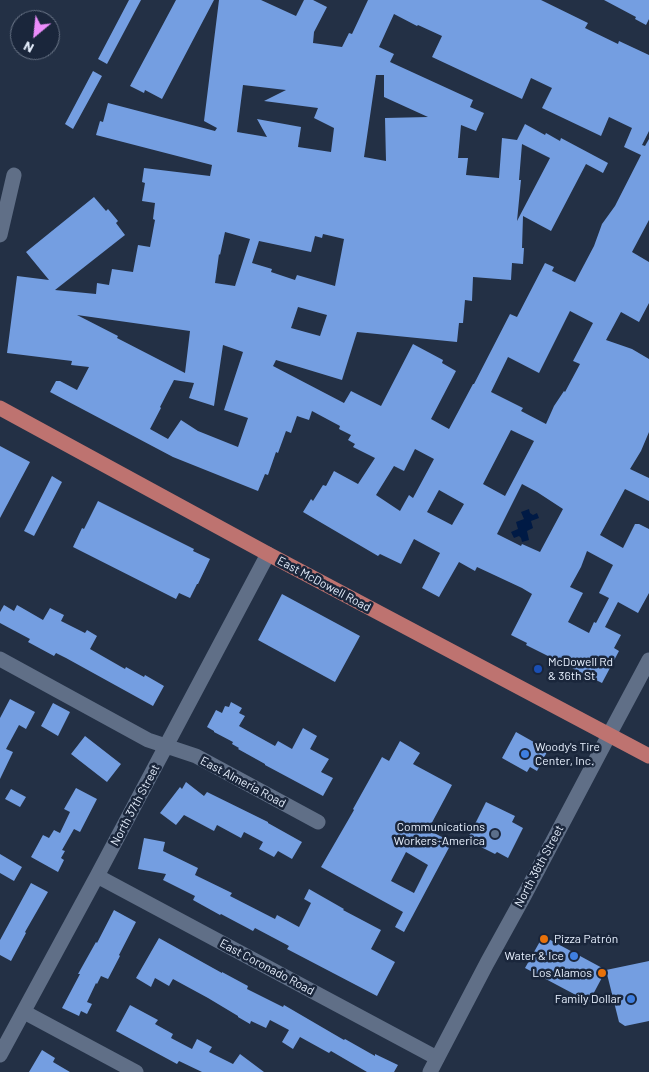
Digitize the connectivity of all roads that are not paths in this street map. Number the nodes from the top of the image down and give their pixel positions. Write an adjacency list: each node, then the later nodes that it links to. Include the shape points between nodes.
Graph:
1 (14, 175): 2 (street)
2 (0, 235)
3 (0, 408): 4 (main road, East McDowell Road)
4 (268, 554): 7 (main road, East McDowell Road); 8 (street, North 37th Street)
5 (0, 659): 8 (street, via 148,740)
6 (649, 660): 7 (street, North 36th Street)
7 (609, 735): 9 (main road, East McDowell Road); 14 (street, North 36th Street)
8 (166, 746): 10 (street, East Almeria Road, via 196,756); 11 (street, North 37th Street)
9 (649, 756)
10 (318, 822)
11 (97, 876): 12 (street, North 37th Street); 14 (street, East Coronado Road)
12 (24, 1012): 13 (street, North 37th Street); 15 (street)
13 (0, 1055)
14 (437, 1058): 16 (street, North 36th Street)
15 (136, 1072)
16 (430, 1072)

